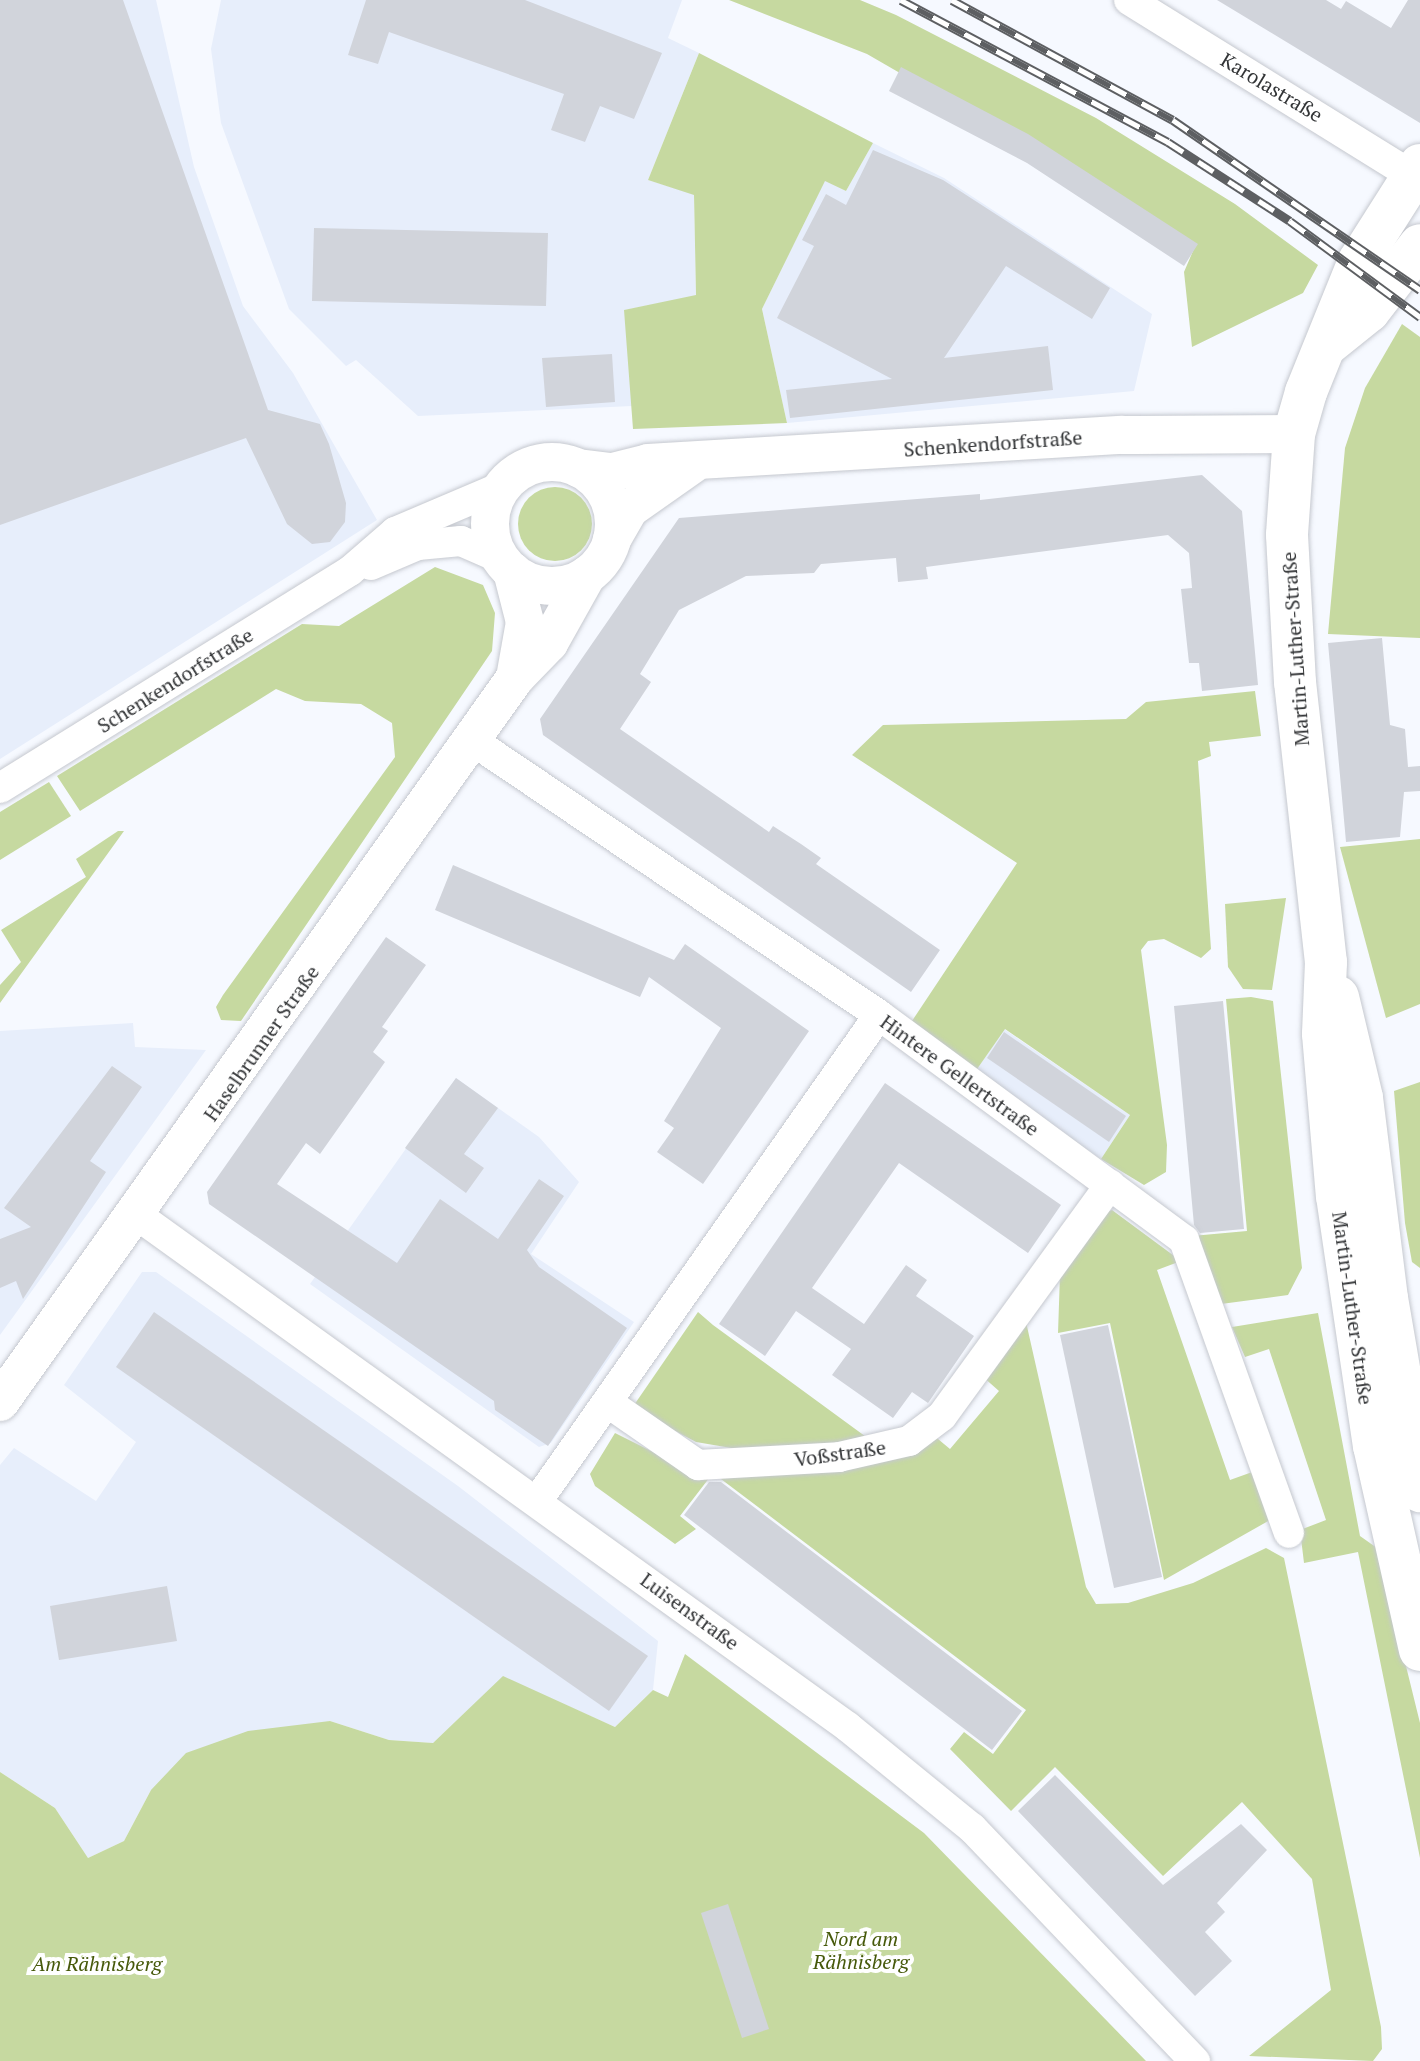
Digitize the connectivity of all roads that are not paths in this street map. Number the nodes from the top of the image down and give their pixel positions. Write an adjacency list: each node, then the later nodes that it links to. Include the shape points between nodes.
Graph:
1 (1129, 0): 2 (street, Karolastraße)
2 (1418, 174): 4 (main road, Martin-Luther-Straße, via 1359,261)
3 (1420, 245): 4 (main road, via 1369,311)
4 (1329, 343): 5 (main road, Martin-Luther-Straße)
5 (1294, 434): 6 (street, Schenkendorfstraße, via 1122,435); 16 (main road, Martin-Luther-Straße, via 1289,598)
6 (693, 464): 7 (street, Schenkendorfstraße, via 648,463 613,472); 9 (street, via 629,509)
7 (578, 468): 8 (street, Schenkendorfstraße, via 537,463); 9 (street, via 608,497)
8 (501, 487): 10 (street, via 490,523); 11 (street, Schenkendorfstraße, via 395,532)
9 (612, 539): 12 (street)
10 (506, 565): 11 (street, Schenkendorfstraße, via 478,544 439,542); 12 (street, Schenkendorfstraße, via 549,586); 13 (street, Haselbrunner Straße, via 525,622)
11 (350, 571): 15 (street, Schenkendorfstraße)
12 (587, 575): 13 (street, Haselbrunner Straße, via 549,643)
13 (515, 678): 14 (street, Haselbrunner Straße)
14 (473, 741): 17 (street, Hintere Gellertstraße); 19 (street, Haselbrunner Straße)
15 (0, 788)
16 (1326, 962): 22 (main road, Martin-Luther-Straße, via 1362,1098 1387,1298); 25 (main road, Martin-Luther-Straße, via 1323,1034 1339,1212 1374,1446)
17 (879, 1015): 18 (street, Hintere Gellertstraße); 21 (street)
18 (1110, 1185): 21 (street, Voßstraße, via 942,1416 909,1441 839,1457 698,1465); 24 (street, Hintere Gellertstraße, via 1184,1240)
19 (137, 1215): 20 (street, Haselbrunner Straße); 23 (street, Luisenstraße)
20 (0, 1402)
21 (607, 1402): 23 (street)
22 (1420, 1491)
23 (538, 1500): 26 (street, Luisenstraße, via 848,1727 972,1828)
24 (1289, 1533)
25 (1420, 1650)
26 (1195, 2061)

